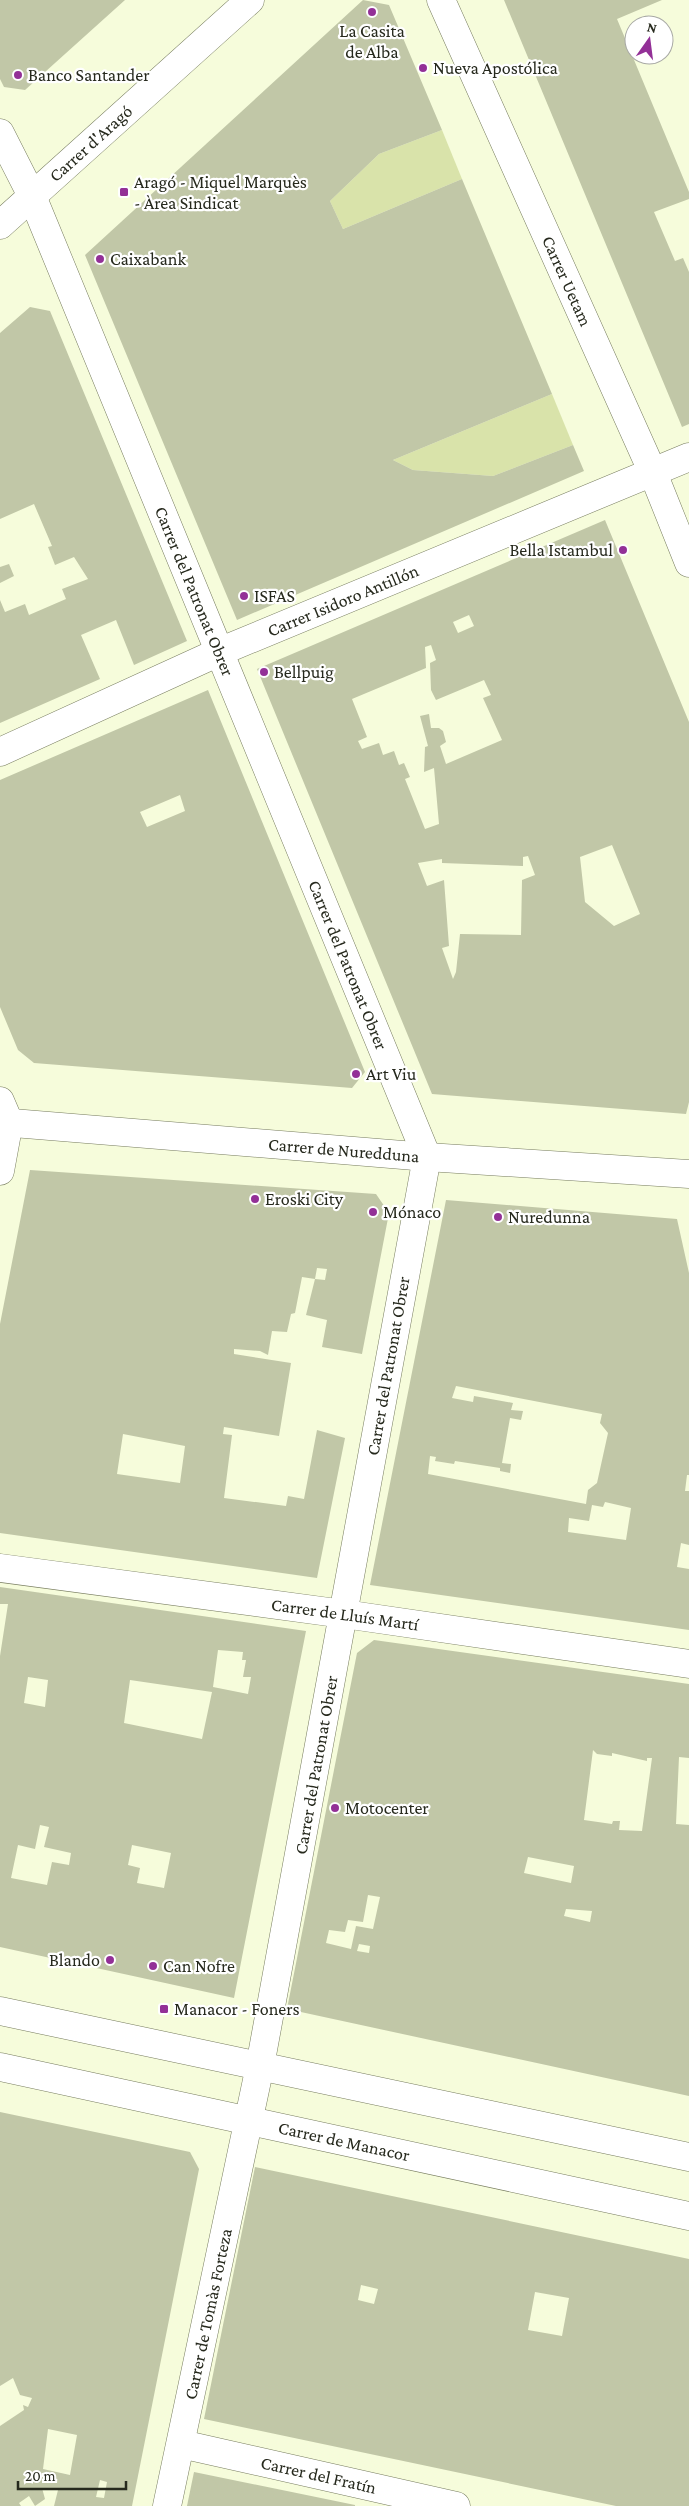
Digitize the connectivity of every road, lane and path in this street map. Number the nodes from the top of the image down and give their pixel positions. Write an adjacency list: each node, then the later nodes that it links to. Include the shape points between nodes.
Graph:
1 (250, 0): 4 (street, Carrer d'Aragó)
2 (441, 0): 7 (street, Carrer Uetam)
3 (0, 133): 4 (street, Carrer del Patronat Obrer)
4 (32, 196): 5 (street, Carrer d'Aragó); 9 (street, Carrer del Patronat Obrer)
5 (0, 225)
6 (689, 457): 7 (street, Carrer Isidoro Antillón)
7 (653, 472): 8 (street, Carrer Uetam); 9 (street, Carrer Isidoro Antillón)
8 (689, 563)
9 (219, 652): 10 (street, Carrer Isidoro Antillón); 12 (street, Carrer del Patronat Obrer)
10 (0, 752)
11 (3, 1115): 12 (street, Carrer de Nuredduna); 13 (street)
12 (427, 1157): 14 (street, Carrer de Nuredduna); 16 (street, Carrer del Patronat Obrer)
13 (0, 1171)
14 (689, 1174)
15 (0, 1568): 16 (street, Carrer de Lluís Martí)
16 (344, 1614): 17 (street, Carrer de Lluís Martí); 19 (street, Carrer del Patronat Obrer)
17 (689, 1664)
18 (0, 2011): 19 (street)
19 (260, 2066): 21 (street, Carrer del Patronat Obrer); 22 (street)
20 (0, 2067): 21 (street, Carrer de Manacor)
21 (248, 2121): 23 (street, Carrer de Manacor); 24 (street, Carrer de Tomàs Forteza)
22 (689, 2157)
23 (689, 2216)
24 (181, 2444): 25 (street, Carrer de Tomàs Forteza); 26 (street, Carrer del Fratín)
25 (167, 2506)
26 (456, 2506)

